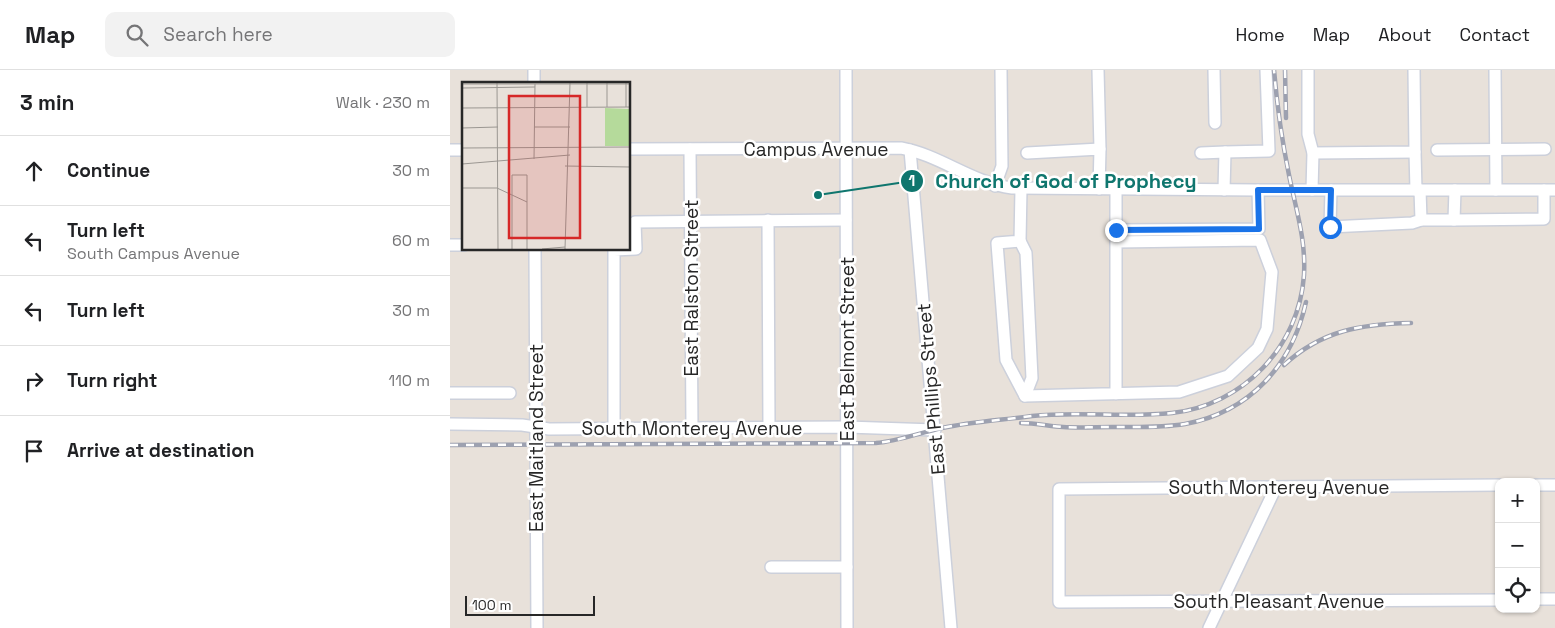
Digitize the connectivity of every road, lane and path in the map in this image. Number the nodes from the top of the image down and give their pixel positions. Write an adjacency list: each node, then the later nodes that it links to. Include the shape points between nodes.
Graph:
1 (846, 70): 10 (street, East Belmont Street)
2 (1001, 70): 23 (street, via 1002,166)
3 (1098, 70): 14 (street)
4 (1214, 70): 9 (street)
5 (1266, 70): 18 (street, via 1268,151)
6 (1308, 70): 22 (street, via 1308,134)
7 (1414, 70): 19 (street)
8 (1495, 70): 15 (street)
9 (1215, 123)
10 (846, 148): 13 (street, Campus Avenue); 16 (street, Campus Avenue); 37 (street, East Belmont Street)
11 (1545, 148): 15 (street)
12 (630, 149): 13 (street, Campus Avenue)
13 (690, 149): 35 (street, East Ralston Street)
14 (1100, 149): 20 (street); 25 (street)
15 (1496, 149): 17 (street); 33 (street)
16 (910, 150): 23 (street, Campus Avenue); 57 (street, East Phillips Street)
17 (1437, 150)
18 (1225, 152): 21 (street); 27 (street)
19 (1415, 152): 22 (street); 31 (street)
20 (1027, 153)
21 (1201, 153)
22 (1313, 153): 29 (street)
23 (996, 186): 24 (street, Campus Avenue)
24 (1021, 189): 25 (street, Campus Avenue); 42 (street)
25 (1099, 189): 26 (street, Campus Avenue)
26 (1116, 190): 27 (street, Campus Avenue); 40 (street)
27 (1224, 190): 28 (street, Campus Avenue)
28 (1258, 190): 29 (street, Campus Avenue); 41 (street)
29 (1312, 190): 30 (street, Campus Avenue)
30 (1331, 190): 31 (street, Campus Avenue); 38 (street, via 1330,227)
31 (1418, 190): 32 (street, Campus Avenue); 38 (street)
32 (1455, 190): 33 (street, Campus Avenue); 39 (street)
33 (1496, 190): 34 (street, Campus Avenue)
34 (1550, 190): 39 (street, via 1544,219)
35 (690, 220): 36 (street); 44 (street, via 635,222 636,249); 56 (street, East Ralston Street)
36 (768, 220): 37 (street); 54 (street)
37 (846, 220): 52 (street, East Belmont Street)
38 (1421, 220): 39 (street)
39 (1454, 220)
40 (1116, 230): 41 (street); 43 (street)
41 (1259, 235): 43 (street); 49 (street, via 1272,272 1267,329 1258,348 1228,376 1180,392)
42 (1020, 242): 50 (street, via 1026,253 1032,378); 50 (street, via 997,243 1006,360)
43 (1116, 242): 49 (street)
44 (630, 249)
45 (535, 250): 53 (street, East Maitland Street)
46 (614, 250): 55 (street)
47 (450, 393): 48 (street)
48 (510, 393)
49 (1116, 394): 50 (street)
50 (1025, 396)
51 (450, 424): 53 (street, South Monterey Avenue)
52 (847, 426): 54 (street, South Monterey Avenue); 57 (street, South Monterey Avenue); 63 (street, East Belmont Street)
53 (536, 427): 55 (street, South Monterey Avenue); 69 (street, East Maitland Street)
54 (770, 427): 56 (street, South Monterey Avenue)
55 (614, 428): 56 (street, South Monterey Avenue)
56 (692, 428)
57 (935, 430): 71 (street, East Phillips Street)
58 (1540, 485): 59 (street)
59 (1555, 485)
60 (1495, 486): 61 (street, South Monterey Avenue)
61 (1276, 487): 67 (street, South Monterey Avenue, via 1059,489); 68 (street)
62 (771, 566): 63 (street)
63 (847, 568): 70 (street, East Belmont Street)
64 (1555, 599): 66 (street)
65 (1495, 600): 68 (street, South Pleasant Avenue)
66 (1540, 600)
67 (1059, 602): 68 (street, South Pleasant Avenue)
68 (1221, 602): 72 (street)
69 (537, 628)
70 (847, 628)
71 (951, 628)
72 (1208, 628)

